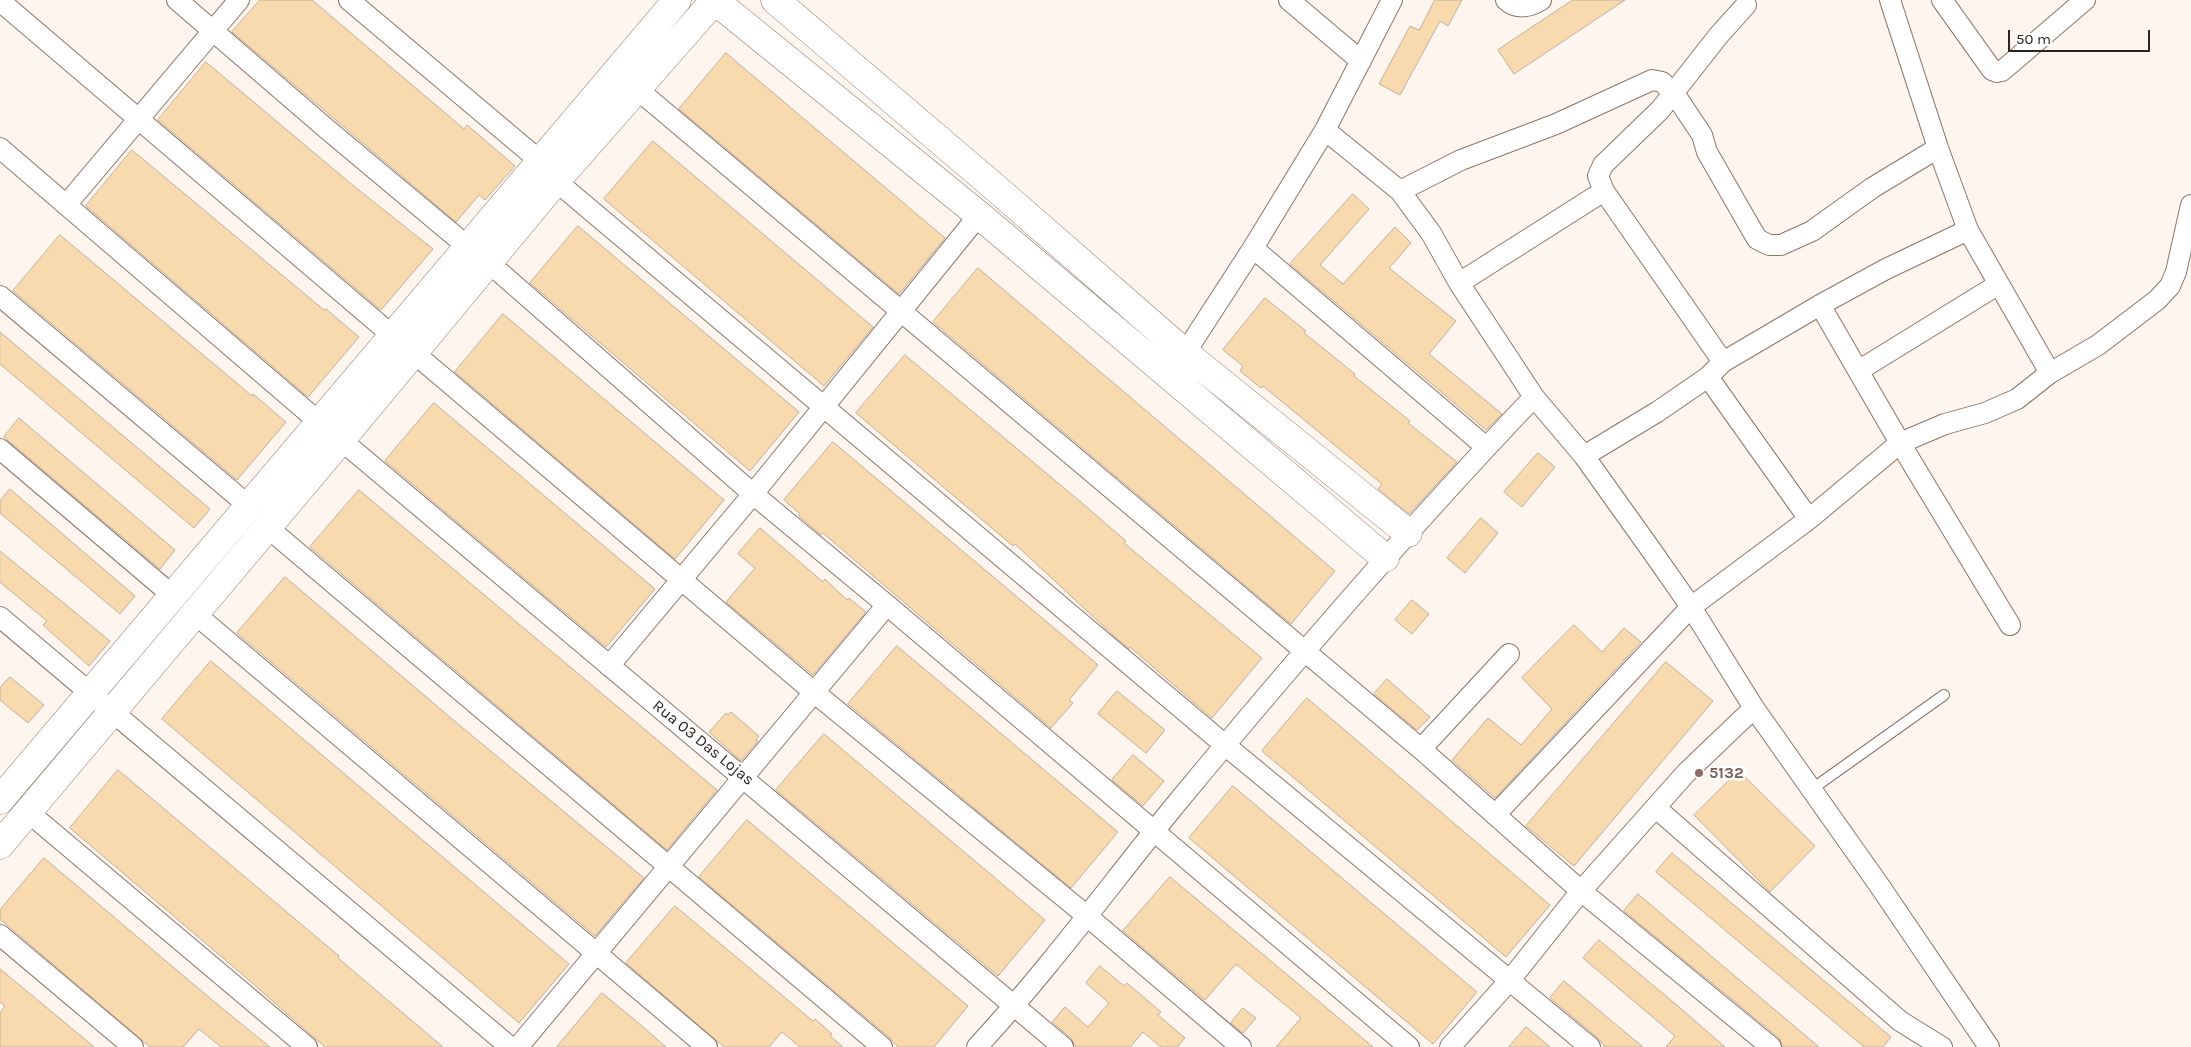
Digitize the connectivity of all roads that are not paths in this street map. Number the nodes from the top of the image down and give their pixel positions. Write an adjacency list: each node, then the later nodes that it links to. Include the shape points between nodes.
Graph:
1 (177, 0): 16 (street)
2 (239, 0): 16 (street)
3 (349, 0): 24 (street)
4 (676, 0): 24 (street)
5 (714, 0): 18 (street); 29 (street)
6 (775, 0): 40 (street)
7 (1289, 0): 17 (street)
8 (1392, 0): 17 (street)
9 (1506, 0): 10 (street, via 1525,7)
10 (1542, 0)
11 (1942, 0): 12 (street, via 1992,70 1997,72)
12 (2085, 0)
13 (0, 1): 20 (street)
14 (1893, 1): 23 (street)
15 (1746, 5): 19 (street)
16 (213, 31): 20 (street); 32 (street)
17 (1360, 61): 21 (street)
18 (637, 89): 24 (street); 37 (street)
19 (1674, 93): 23 (street, via 1702,134 1707,152 1757,239 1769,244 1781,245 1812,231 1872,188); 25 (street, via 1662,82 1652,80 1643,83 1556,124 1462,160); 26 (street, via 1599,170)
20 (139, 119): 27 (street); 38 (street)
21 (1325, 130): 25 (street); 31 (street)
22 (0, 148): 27 (street)
23 (1938, 148): 30 (street)
24 (548, 171): 32 (street); 46 (street)
25 (1400, 191): 33 (street, via 1431,233)
26 (1604, 191): 33 (street); 41 (street)
27 (66, 205): 47 (street)
28 (2191, 205): 43 (street, via 2170,286 2157,300 2098,345)
29 (979, 215): 37 (street); 58 (street)
30 (1968, 230): 34 (street); 36 (street)
31 (1253, 248): 40 (street); 50 (street)
32 (478, 254): 38 (street); 39 (street); 53 (street)
33 (1459, 283): 45 (street)
34 (2000, 284): 42 (street); 43 (street)
35 (0, 296): 54 (street)
36 (1820, 305): 41 (street); 42 (street)
37 (900, 312): 46 (street); 66 (street)
38 (393, 336): 47 (street)
39 (414, 353): 48 (street); 59 (street)
40 (1185, 353): 57 (street)
41 (1723, 362): 44 (street)
42 (1858, 371): 49 (street)
43 (2050, 374): 49 (street, via 2018,399 1985,414 1945,424)
44 (1708, 377): 52 (street, via 1658,412); 55 (street)
45 (1534, 397): 50 (street); 52 (street)
46 (824, 406): 53 (street); 74 (street)
47 (319, 422): 54 (street)
48 (341, 440): 56 (street); 68 (street, Rua 03 Das Lojas)
49 (1900, 443): 55 (street); 65 (street)
50 (1486, 447): 57 (street)
51 (0, 449): 60 (street)
52 (1584, 456): 62 (street)
53 (753, 494): 59 (street); 61 (street)
54 (249, 506): 60 (street)
55 (1809, 519): 62 (street)
56 (267, 527): 63 (street); 84 (street)
57 (1408, 533): 58 (street)
58 (1385, 558): 66 (street)
59 (681, 579): 68 (street); 70 (street)
60 (172, 595): 69 (street)
61 (887, 604): 70 (street); 82 (street)
62 (1691, 607): 72 (street); 81 (street)
63 (194, 613): 73 (street); 88 (street)
64 (0, 617): 69 (street)
65 (2010, 625)
66 (1304, 650): 74 (street); 75 (street)
67 (1509, 654): 75 (street)
68 (608, 666): 76 (street, Rua 03 Das Lojas)
69 (90, 693): 73 (street); 78 (street)
70 (814, 693): 76 (street); 86 (street)
71 (1944, 695): 77 (lane)
72 (1754, 708): 77 (street); 79 (street, via 1686,773)
73 (112, 713): 80 (street); 93 (street)
74 (1225, 745): 82 (street); 89 (street)
75 (1421, 749): 81 (street)
76 (744, 777): 84 (street); 90 (street, Rua 03 Das Lojas)
77 (1812, 789): 105 (street)
78 (2, 792)
79 (1656, 808): 85 (street); 104 (street, via 1900,1021)
80 (28, 812): 83 (street); 92 (street)
81 (1495, 815): 85 (street)
82 (1155, 831): 86 (street); 100 (street)
83 (0, 845)
84 (668, 868): 88 (street); 96 (street)
85 (1581, 890): 89 (street); 103 (street)
86 (1087, 916): 90 (street); 99 (street)
87 (0, 935): 91 (street)
88 (596, 954): 94 (street); 95 (street)
89 (1510, 980): 101 (street); 102 (street)
90 (1015, 1006): 97 (street); 98 (street, Rua 03 Das Lojas)
91 (133, 1047)
92 (307, 1047)
93 (510, 1047)
94 (518, 1047)
95 (707, 1047)
96 (882, 1047)
97 (977, 1047)
98 (1063, 1047)
99 (1241, 1047)
100 (1409, 1047)
101 (1450, 1047)
102 (1590, 1047)
103 (1771, 1047)
104 (1942, 1047)
105 (1989, 1047)

